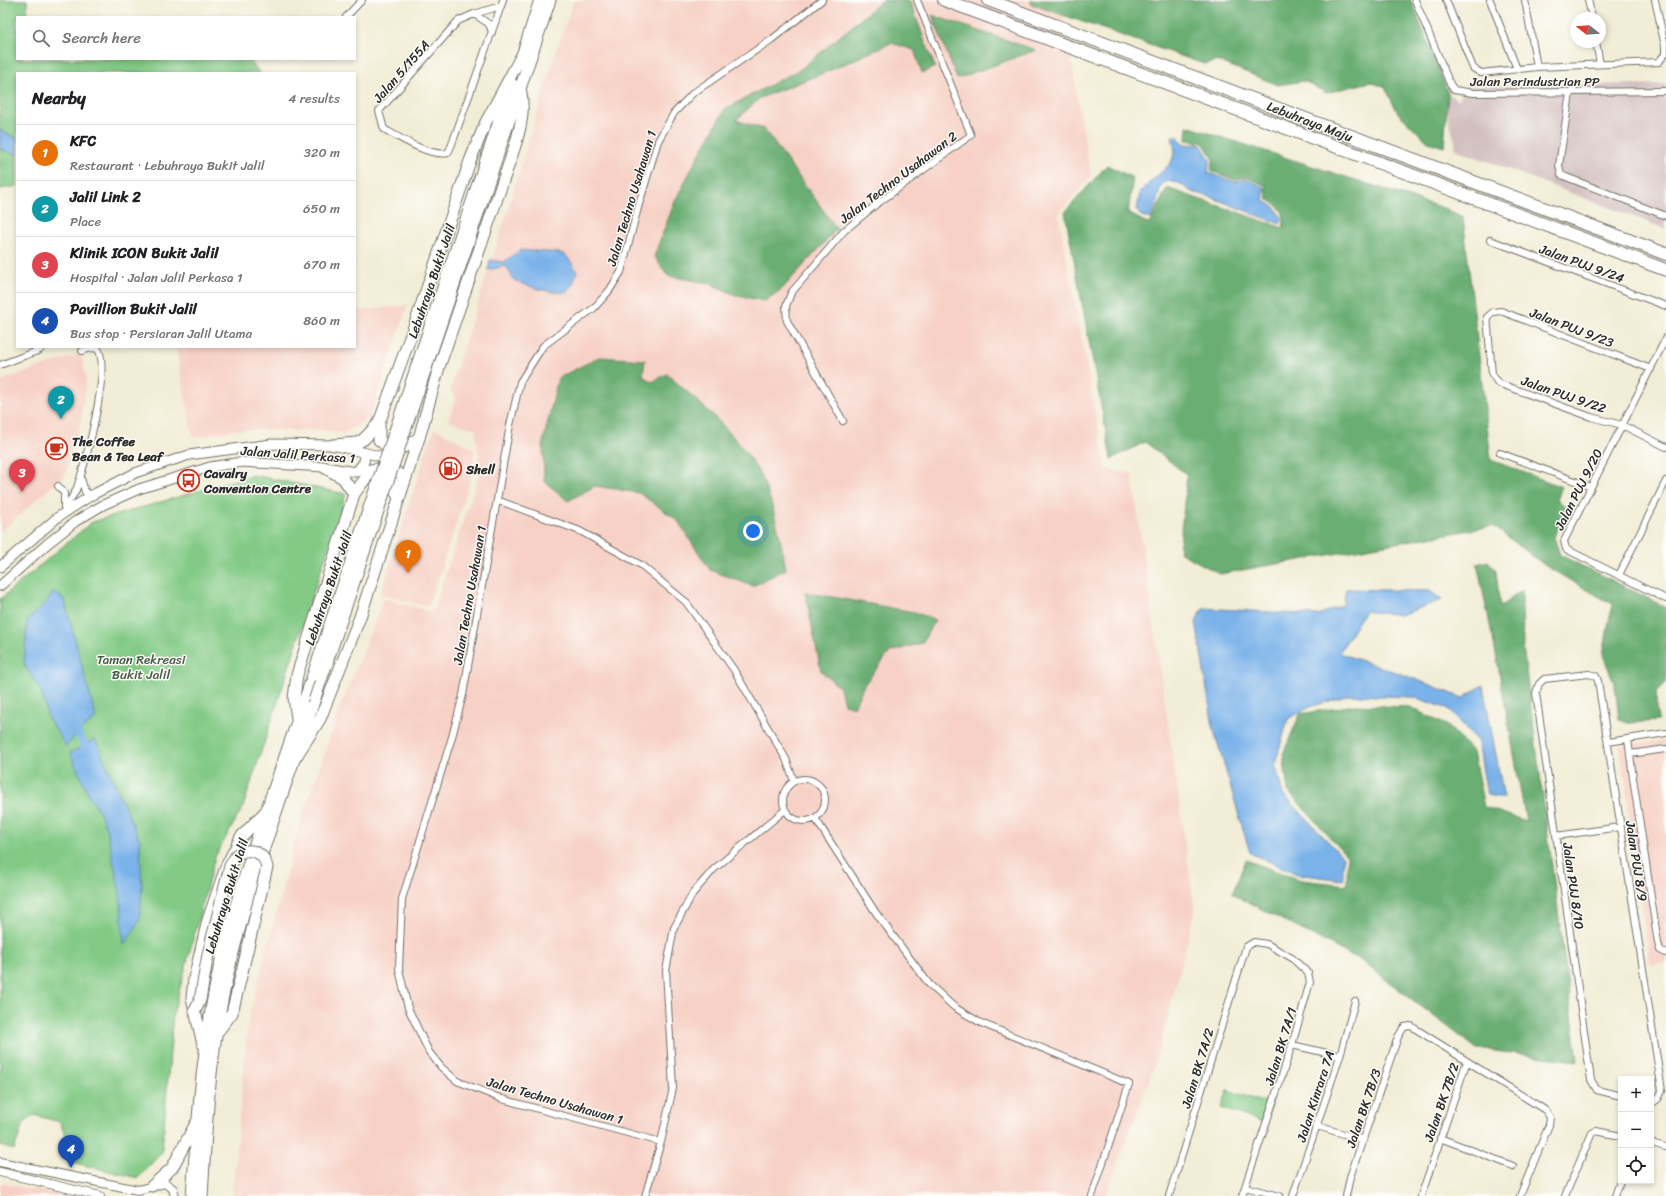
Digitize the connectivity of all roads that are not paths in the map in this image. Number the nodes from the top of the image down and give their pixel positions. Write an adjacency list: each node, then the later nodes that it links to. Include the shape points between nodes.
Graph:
1 (362, 0): 17 (street)
2 (540, 0): 20 (highway, Lebuhraya Bukit Jalil)
3 (550, 0): 24 (highway, Lebuhraya Bukit Jalil)
4 (822, 0): 59 (street, Jalan Techno Usahawan 1, via 771,40 693,93 664,127 621,272 610,291 594,308 543,346 520,382)
5 (917, 0): 39 (street, Jalan Techno Usahawan 2, via 971,135 844,231 791,293 786,306 788,320)
6 (944, 0): 31 (highway, Lebuhraya Maju)
7 (988, 0): 30 (highway, Lebuhraya Maju)
8 (1415, 0): 26 (street, Jalan Perindustrian PP, via 1454,90 1473,93)
9 (1446, 0): 23 (street, via 1473,68 1481,73)
10 (1490, 0): 23 (street)
11 (1525, 0): 22 (street)
12 (1588, 0): 15 (street)
13 (1655, 0): 21 (street, via 1665,46 1665,54 1660,62)
14 (502, 3): 16 (street, Jalan 5/155A); 18 (street, Jalan 5/155A)
15 (1591, 12)
16 (474, 14): 18 (street, via 489,24); 18 (street, Jalan 5/155A, via 458,21 379,111 384,129 409,143 441,154 448,153)
17 (347, 16)
18 (492, 32)
19 (1597, 48): 21 (street)
20 (524, 51): 27 (highway, Lebuhraya Bukit Jalil); 40 (highway, via 486,122 470,161)
21 (1600, 64): 22 (street)
22 (1537, 67): 23 (street)
23 (1517, 69)
24 (520, 88): 27 (highway, Lebuhraya Bukit Jalil); 42 (highway, via 523,102 522,121 440,366)
25 (1666, 91): 26 (street, Jalan Perindustrian PP)
26 (1570, 93): 28 (street, via 1559,165 1561,175)
27 (503, 126): 67 (highway, Lebuhraya Bukit Jalil, bridge); 73 (highway, Lebuhraya Bukit Jalil, bridge)
28 (1666, 216)
29 (1490, 240): 32 (street, Jalan PUJ 9/24)
30 (1666, 254)
31 (1666, 270)
32 (1666, 306)
33 (1666, 338): 37 (street, Jalan PUJ 9/20)
34 (40, 348): 36 (street)
35 (82, 351): 51 (street, via 98,349 101,354 102,370 93,434)
36 (0, 365)
37 (1651, 369): 38 (street, Jalan PUJ 9/23, via 1501,311 1492,312 1487,317 1492,374); 41 (street, Jalan PUJ 9/20)
38 (1498, 383): 41 (street, Jalan PUJ 9/22, via 1591,417)
39 (843, 421)
40 (379, 423): 42 (highway, via 379,440 389,448 404,447); 43 (highway, via 357,443)
41 (1622, 425): 44 (street, Jalan PUJ 9/22); 55 (street, Jalan PUJ 9/20)
42 (420, 438): 47 (highway)
43 (333, 446): 45 (main road, Jalan Jalil Perkasa 1); 57 (main road, Jalan Jalil Perkasa 1, via 271,444 189,455 135,473)
44 (1666, 447)
45 (360, 451): 48 (main road, Jalan Jalil Perkasa 1, via 379,456); 50 (main road, via 365,455 365,459)
46 (1500, 453): 55 (street)
47 (412, 460): 48 (main road, Jalan Jalil Perkasa 1, via 404,464); 54 (highway)
48 (389, 465): 50 (main road, Jalan Jalil Perkasa 1); 54 (main road, Jalan Jalil Perkasa 1, via 401,475)
49 (324, 467): 50 (main road, Jalan Jalil Perkasa 1); 56 (highway, via 343,478); 64 (main road, Jalan Jalil Perkasa 1, via 260,462 230,463 139,489 103,505 76,521)
50 (356, 472)
51 (81, 476): 57 (street, via 82,487 85,492); 60 (street, via 75,492)
52 (1666, 481): 63 (street)
53 (58, 486): 60 (street, via 64,493)
54 (403, 486): 58 (highway)
55 (1591, 488): 63 (street, Jalan PUJ 9/20, via 1564,541 1566,549)
56 (354, 494): 58 (highway, via 368,475 381,471 391,479); 67 (highway, via 297,675 294,698)
57 (92, 495): 61 (main road, Jalan Jalil Perkasa 1)
58 (399, 499): 73 (highway, via 360,617 323,712)
59 (497, 500): 74 (street, via 580,531 641,565 686,602 734,670 786,759); 97 (street, Jalan Techno Usahawan 1, via 463,695 402,899 399,969 408,1008 429,1052 457,1081 502,1099)
60 (64, 507): 61 (street)
61 (58, 517): 62 (main road, Jalan Jalil Perkasa 1)
62 (0, 567)
63 (1619, 575): 65 (street, Jalan PUJ 9/20)
64 (0, 586)
65 (1666, 599)
66 (1539, 684): 70 (street, Jalan PUJ 8/9, via 1544,680 1589,674 1596,676); 79 (street, Jalan PUJ 8/10, via 1536,693)
67 (298, 721): 75 (highway, Lebuhraya Bukit Jalil)
68 (1666, 733): 69 (street)
69 (1628, 739): 70 (street); 72 (street)
70 (1608, 742): 78 (street, Jalan PUJ 8/9)
71 (1666, 749): 72 (street)
72 (1630, 754): 81 (street)
73 (295, 758): 85 (highway, Lebuhraya Bukit Jalil, via 239,930)
74 (794, 780): 76 (street, via 783,796); 77 (street, via 808,779 820,786 825,800)
75 (267, 809): 83 (highway, via 241,837 222,877 208,920 194,979 192,998); 87 (highway, Lebuhraya Bukit Jalil, via 227,939)
76 (785, 810): 77 (street, via 795,819); 97 (street, via 714,869 693,893 674,928 666,971 673,1088)
77 (815, 818): 111 (street, via 876,913 929,984 954,1007 981,1023 1129,1084)
78 (1620, 827): 79 (street); 91 (street, Jalan PUJ 8/9, via 1662,1091)
79 (1556, 836): 90 (street, Jalan PUJ 8/10, via 1591,1080 1597,1090)
80 (1246, 947): 86 (street, Jalan BK 7A/1, via 1254,942 1267,944 1292,958 1308,972 1310,982); 112 (street, Jalan BK 7A/2)
81 (1663, 952)
82 (1355, 1001): 88 (street, Jalan Kinrara 7A)
83 (195, 1011): 85 (highway, bridge, via 200,1000 208,954 230,866 237,854 250,850 262,855 266,859 267,867 232,1013); 87 (highway)
84 (1404, 1028): 89 (street, Jalan BK 7B/2, via 1411,1026); 96 (street, Jalan BK 7B/3, via 1398,1037)
85 (216, 1033): 109 (highway, Lebuhraya Bukit Jalil)
86 (1292, 1045): 88 (street); 105 (street, Jalan BK 7A/1)
87 (204, 1048): 92 (highway, Lebuhraya Bukit Jalil)
88 (1340, 1056): 93 (street, Jalan Kinrara 7A)
89 (1467, 1061): 95 (street, Jalan BK 7B/2); 118 (street, via 1545,1110 1550,1117)
90 (1618, 1095)
91 (1654, 1102)
92 (197, 1121): 104 (highway, via 172,1168); 108 (highway, Lebuhraya Bukit Jalil)
93 (1317, 1126): 96 (street); 115 (street, Jalan Kinrara 7A)
94 (1618, 1135): 119 (street, via 1596,1131 1592,1134)
95 (1440, 1138): 101 (street); 117 (street, Jalan BK 7B/2)
96 (1364, 1140): 116 (street, Jalan BK 7B/3, via 1350,1177)
97 (661, 1142): 110 (street)
98 (1654, 1144): 99 (street)
99 (1666, 1147)
100 (0, 1162): 104 (street, via 131,1190)
101 (1513, 1166)
102 (0, 1172): 106 (street)
103 (1619, 1184): 120 (street)
104 (152, 1186): 107 (street, via 170,1186)
105 (1245, 1187): 113 (street, Jalan BK 7A/1); 114 (street)
106 (100, 1196)
107 (175, 1196)
108 (192, 1196)
109 (202, 1196)
110 (645, 1196)
111 (1092, 1196)
112 (1169, 1196)
113 (1242, 1196)
114 (1280, 1196)
115 (1293, 1196)
116 (1346, 1196)
117 (1421, 1196)
118 (1520, 1196)
119 (1565, 1196)
120 (1615, 1196)

